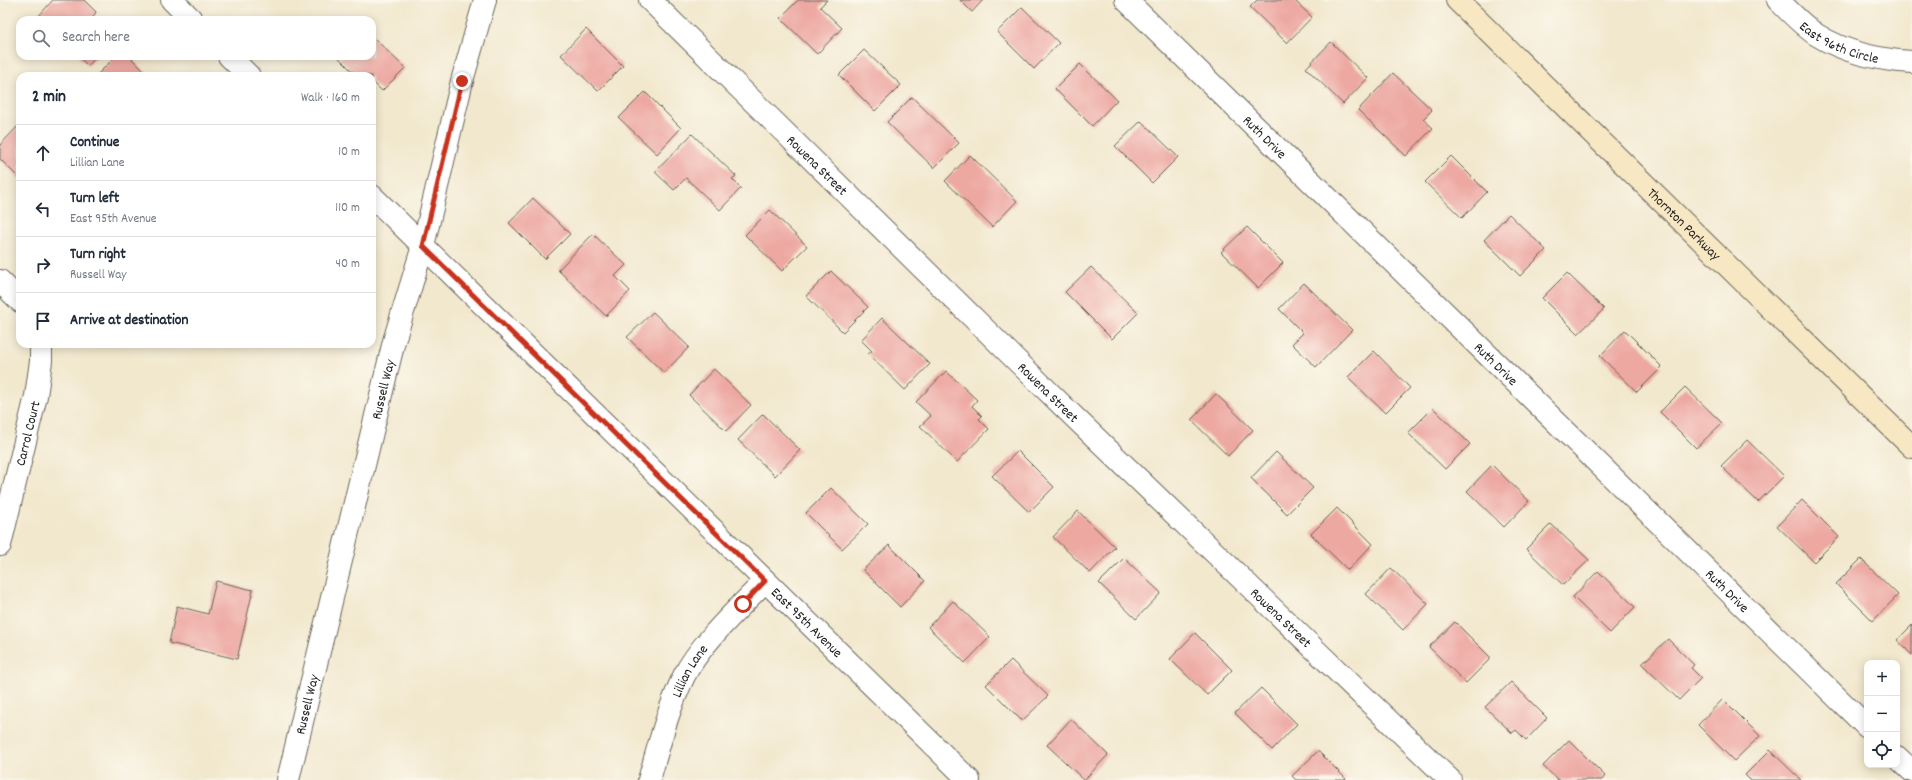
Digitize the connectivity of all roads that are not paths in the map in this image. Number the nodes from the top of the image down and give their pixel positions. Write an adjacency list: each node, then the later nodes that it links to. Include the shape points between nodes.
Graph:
1 (172, 0): 7 (street)
2 (485, 0): 12 (street, Russell Way, via 462,81)
3 (650, 0): 25 (street, Rowena Street, via 1069,412)
4 (1126, 0): 19 (street, Ruth Drive)
5 (1457, 0): 16 (main road, Thornton Parkway)
6 (1778, 0): 9 (street, East 96th Circle, via 1816,35 1837,46 1887,60)
7 (188, 16)
8 (233, 60): 10 (street)
9 (1912, 62)
10 (245, 72)
11 (376, 200): 12 (street, East 95th Avenue)
12 (423, 246): 18 (street, East 95th Avenue); 22 (street, Russell Way, via 394,341)
13 (0, 281): 14 (street)
14 (16, 297)
15 (41, 348): 17 (street, Carrol Court, via 36,396)
16 (1912, 447)
17 (0, 544)
18 (765, 581): 23 (street, Lillian Lane, via 699,654 685,675 670,707); 24 (street, East 95th Avenue)
19 (1864, 724)
20 (1900, 760): 21 (street)
21 (1912, 771)
22 (288, 780)
23 (649, 780)
24 (969, 780)
25 (1450, 780)

